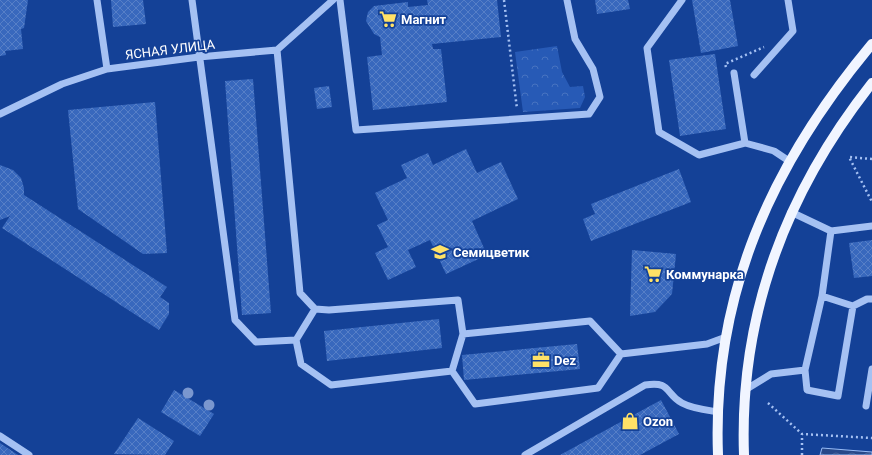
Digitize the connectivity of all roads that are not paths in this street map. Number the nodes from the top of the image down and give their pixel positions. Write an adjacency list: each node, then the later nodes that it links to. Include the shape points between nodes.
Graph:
1 (97, 0): 11 (street)
2 (192, 0): 10 (street)
3 (333, 0): 9 (street)
4 (340, 0): 5 (street, via 356,130 590,114 600,97 593,68 574,39)
5 (567, 0)
6 (682, 0): 16 (street, via 647,48 660,132 699,155)
7 (788, 0): 13 (street, via 793,31)
8 (872, 44): 17 (main road, via 822,110)
9 (277, 50): 10 (street, ЯСНАЯ УЛИЦА); 24 (street, via 300,294)
10 (199, 57): 11 (street, ЯСНАЯ УЛИЦА); 27 (street, via 235,320 256,342)
11 (106, 69): 15 (street, ЯСНАЯ УЛИЦА, via 62,84)
12 (734, 73): 16 (street)
13 (754, 75)
14 (872, 83): 18 (main road, via 824,151)
15 (0, 114)
16 (745, 143): 17 (street, via 774,151)
17 (789, 161): 26 (main road, via 753,237 732,307)
18 (791, 212): 20 (street); 32 (main road, via 766,278 757,312)
19 (872, 226): 20 (street)
20 (831, 231): 21 (street)
21 (822, 296): 23 (street); 30 (street)
22 (872, 299): 23 (street)
23 (853, 306): 30 (street, via 838,396 808,390)
24 (314, 309): 25 (street, via 458,300); 27 (street)
25 (463, 334): 28 (street, via 590,321); 31 (street)
26 (726, 337): 28 (street, via 707,344); 34 (main road, via 720,379)
27 (296, 340): 31 (street, via 301,364 331,385)
28 (622, 354): 31 (street, via 598,388 475,404)
29 (872, 369): 33 (street)
30 (805, 370): 32 (street, via 771,374)
31 (452, 371)
32 (746, 390): 39 (main road)
33 (866, 406)
34 (719, 412): 37 (street, via 698,409 681,402 659,383 645,385); 38 (main road)
35 (0, 436): 36 (street)
36 (30, 455)
37 (525, 455)
38 (718, 455)
39 (744, 455)

